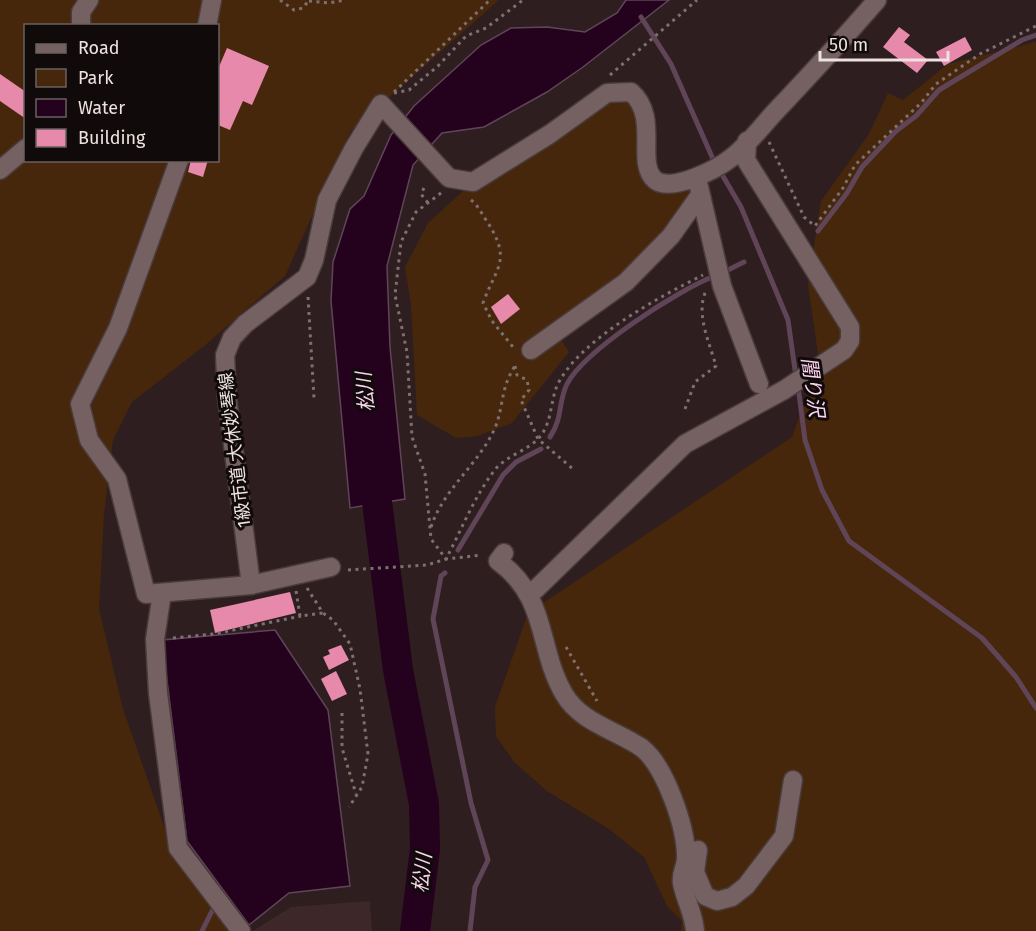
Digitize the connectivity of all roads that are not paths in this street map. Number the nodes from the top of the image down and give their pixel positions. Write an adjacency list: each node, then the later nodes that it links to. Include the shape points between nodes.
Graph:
1 (89, 0): 4 (street, via 81,12)
2 (212, 0): 5 (street)
3 (877, 0): 6 (street)
4 (81, 24)
5 (207, 24)
6 (747, 141): 10 (street, via 732,158); 18 (street, via 746,160 850,327 850,341 844,350 784,390 685,444 536,589)
7 (24, 150): 9 (street)
8 (179, 162): 17 (street, via 118,328 80,404 89,440 117,479 146,594)
9 (0, 170)
10 (704, 173): 11 (street); 16 (street, 1級市道 大休妙琴線, via 674,183 658,183 651,176 647,161 645,109 630,92 618,90 607,93 473,182 450,187 381,104 327,200 307,277 245,324 232,338 225,356)
11 (700, 195): 12 (street, via 671,236 626,282); 13 (street, via 718,267)
12 (526, 354)
13 (759, 384)
14 (504, 553): 18 (street, via 498,561)
15 (331, 567): 16 (street)
16 (251, 585): 17 (street)
17 (162, 593): 21 (street, via 155,639 158,693 178,848)
18 (527, 593): 20 (street, via 538,614 565,696 598,725 644,750 662,776)
19 (794, 780): 20 (street, via 784,836 746,886 732,897 717,901 705,896 695,872 698,847)
20 (683, 835): 22 (street, via 687,859 681,880)
21 (241, 931)
22 (695, 931)

